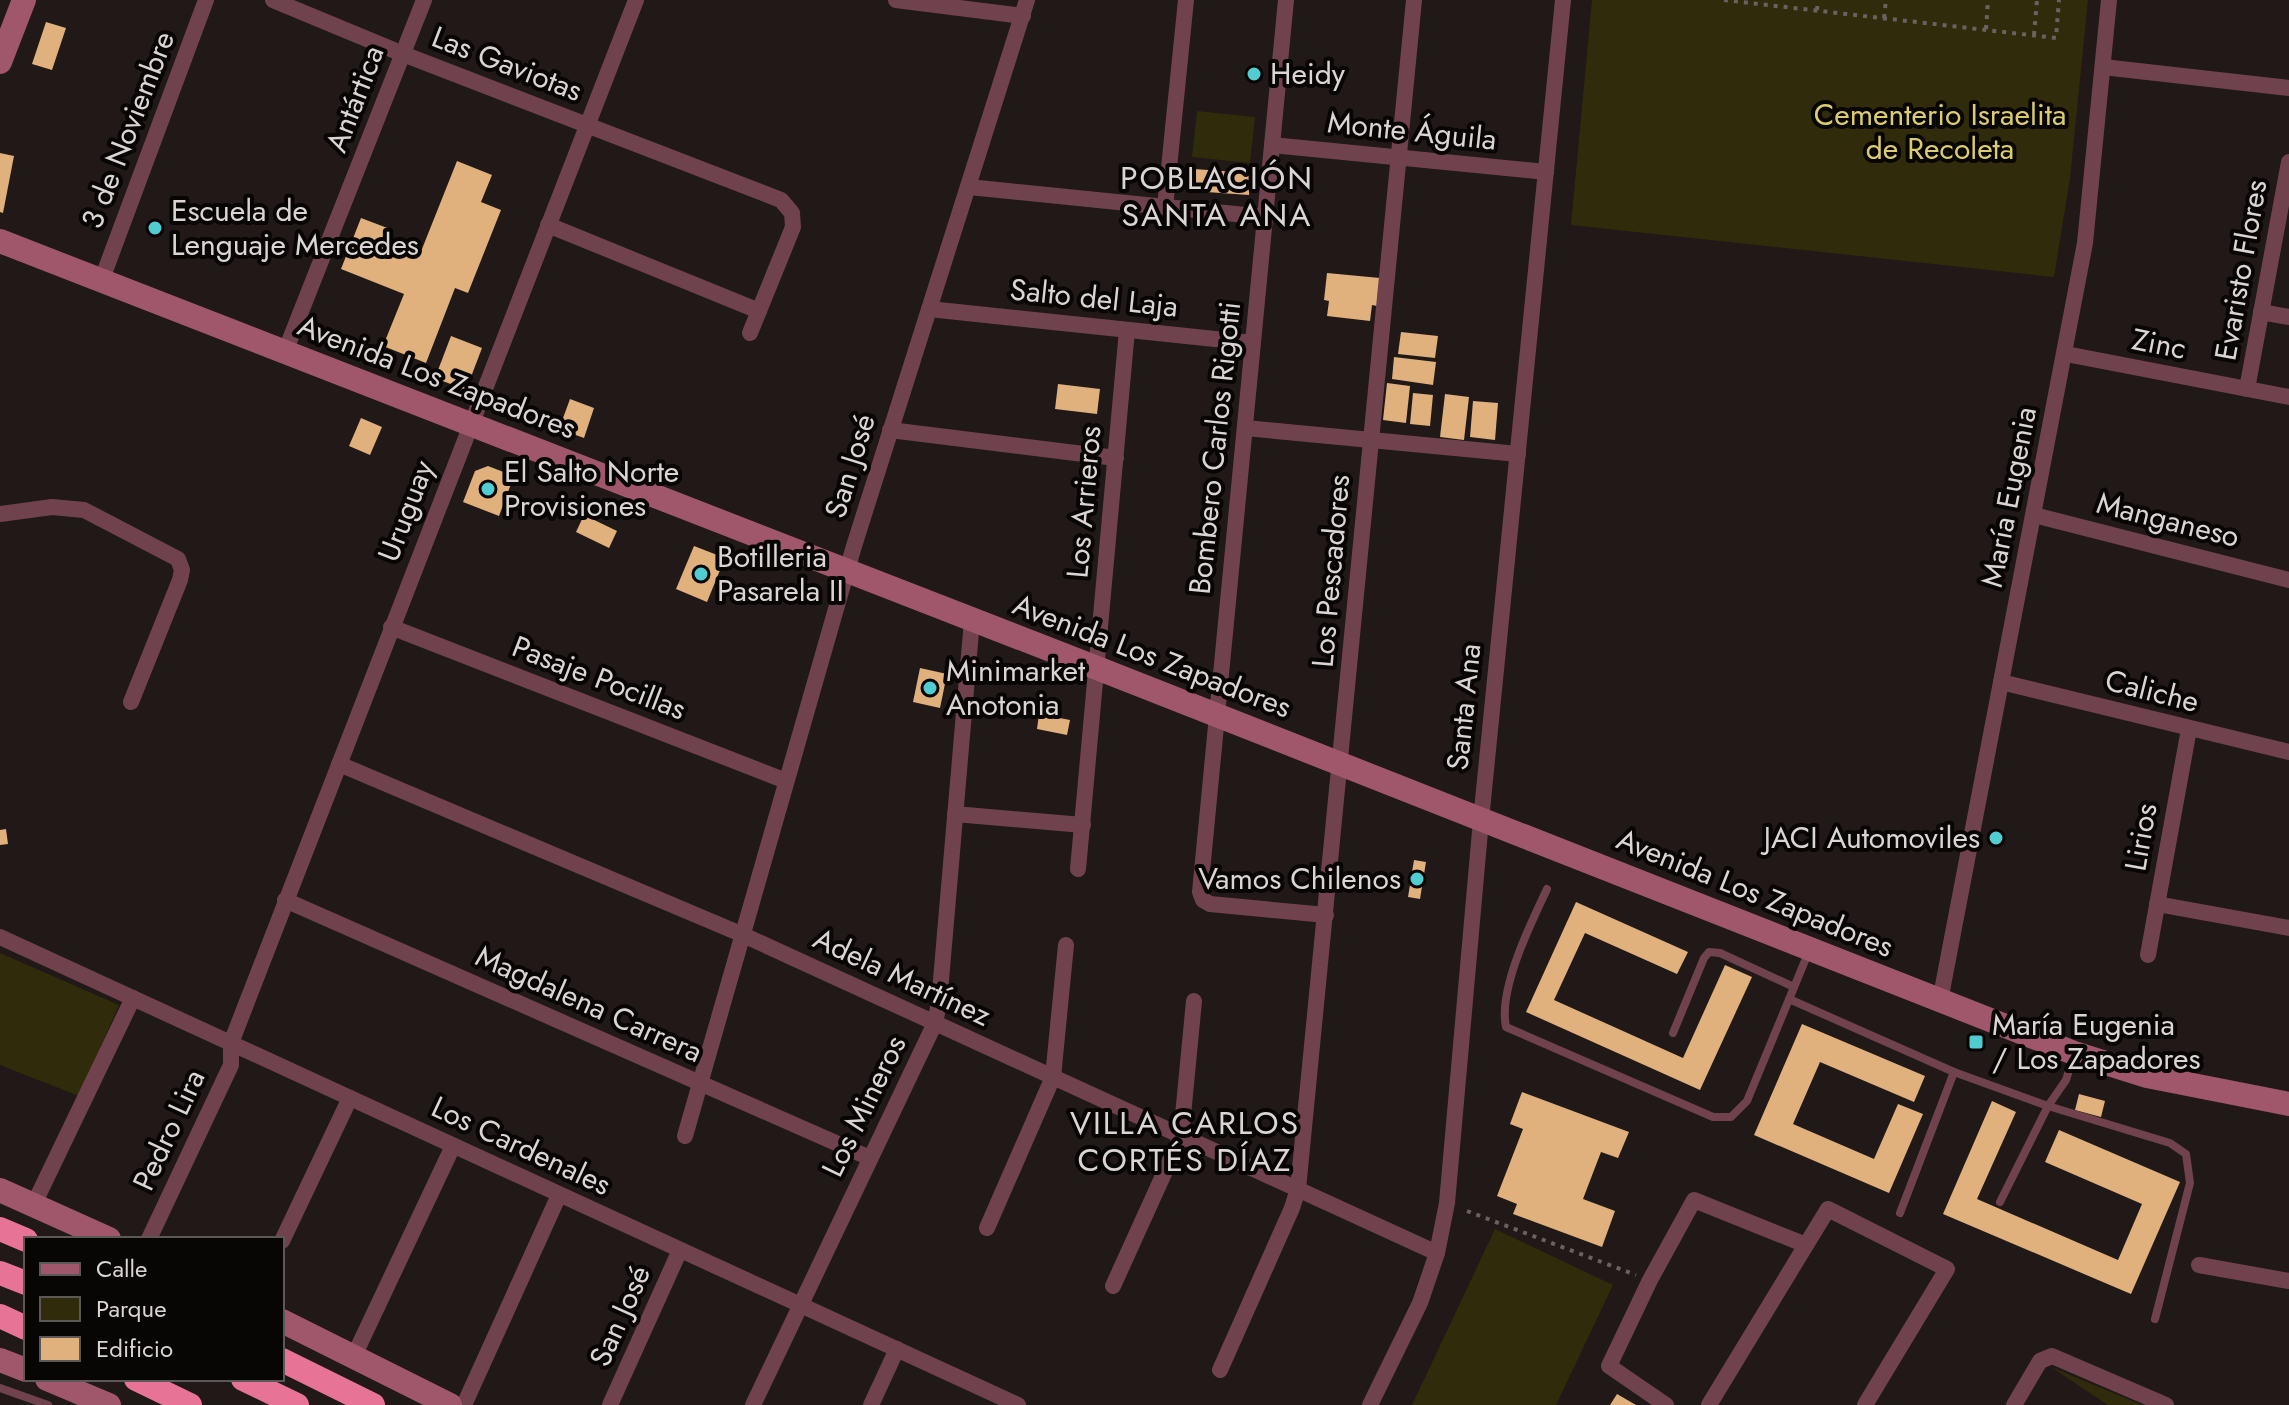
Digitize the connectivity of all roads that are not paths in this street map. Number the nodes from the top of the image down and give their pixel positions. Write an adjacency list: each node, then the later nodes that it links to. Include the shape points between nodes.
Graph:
1 (24, 0): 14 (main road)
2 (206, 0): 28 (street, 3 de Noviembre)
3 (273, 0): 13 (street, Las Gaviotas)
4 (424, 0): 13 (street, Antártica)
5 (636, 0): 17 (street, Uruguay)
6 (896, 0): 12 (street)
7 (1186, 0): 24 (street)
8 (1286, 0): 18 (street, Bombero Carlos Rigotti)
9 (1414, 0): 19 (street, Los Pescadores)
10 (1563, 0): 21 (street, Santa Ana)
11 (2109, 0): 15 (street, María Eugenia)
12 (1025, 8): 23 (street, San José)
13 (403, 54): 17 (street, Las Gaviotas); 36 (street, Antártica)
14 (0, 62)
15 (2103, 67): 16 (street); 37 (street, María Eugenia, via 2090,212)
16 (2289, 88)
17 (587, 125): 26 (street, Uruguay); 30 (street, Las Gaviotas, via 788,206 793,227)
18 (1272, 145): 19 (street, Monte Águila); 25 (street, Bombero Carlos Rigotti)
19 (1399, 157): 21 (street, Monte Águila); 43 (street, Los Pescadores)
20 (2289, 162): 22 (street, Evaristo Flores)
21 (1546, 172): 44 (street, Santa Ana)
22 (2287, 186): 31 (street, Evaristo Flores)
23 (969, 187): 24 (street); 29 (street, San José)
24 (1165, 207): 25 (street)
25 (1265, 217): 35 (street, Bombero Carlos Rigotti)
26 (548, 225): 30 (street); 40 (street, Uruguay)
27 (0, 241): 28 (main road, Avenida Los Zapadores)
28 (102, 279): 36 (main road, Avenida Los Zapadores)
29 (929, 309): 33 (street, Salto del Laja); 42 (street, San José)
30 (759, 311): 34 (street)
31 (2261, 312): 32 (street); 38 (street, Evaristo Flores)
32 (2289, 317)
33 (1127, 330): 35 (street, Salto del Laja); 45 (street, Los Arrieros)
34 (750, 333)
35 (1253, 343): 41 (street, Bombero Carlos Rigotti)
36 (285, 352): 40 (main road, Avenida Los Zapadores)
37 (2066, 354): 38 (street, Zinc); 47 (street, María Eugenia)
38 (2247, 389): 39 (street, Zinc)
39 (2289, 397)
40 (469, 424): 48 (main road, Avenida Los Zapadores); 51 (street, Uruguay)
41 (1245, 428): 43 (street); 55 (street, Bombero Carlos Rigotti)
42 (890, 430): 45 (street); 48 (street, San José)
43 (1372, 440): 44 (street); 59 (street, Los Pescadores)
44 (1518, 454): 62 (street, Santa Ana)
45 (1116, 458): 52 (street, Los Arrieros)
46 (0, 514): 54 (street, via 52,507 84,510 178,559 180,580)
47 (2034, 515): 49 (street, Manganeso); 53 (street, María Eugenia)
48 (847, 571): 50 (main road, Avenida Los Zapadores); 60 (street, San José)
49 (2289, 580)
50 (972, 620): 52 (main road, Avenida Los Zapadores); 61 (street, Los Mineros)
51 (391, 627): 58 (street, Uruguay); 60 (street, Pasaje Pocillas)
52 (1097, 668): 55 (main road, Avenida Los Zapadores); 63 (street, Los Arrieros)
53 (2001, 682): 56 (street, Caliche); 79 (street, María Eugenia)
54 (131, 702)
55 (1217, 716): 59 (main road, Avenida Los Zapadores); 68 (street, Bombero Carlos Rigotti, via 1203,900)
56 (2189, 729): 57 (street, Caliche); 67 (street, Lirios)
57 (2289, 752)
58 (339, 764): 66 (street, Uruguay); 70 (street, Adela Martínez)
59 (1340, 765): 62 (main road, Avenida Los Zapadores); 68 (street, Los Pescadores)
60 (786, 781): 70 (street, San José)
61 (955, 814): 63 (street); 80 (street, Los Mineros)
62 (1481, 820): 73 (main road, Avenida Los Zapadores); 108 (street, Santa Ana, via 1448,1190)
63 (1083, 825): 64 (street, Los Arrieros)
64 (1078, 869)
65 (1547, 889): 77 (lane, via 1521,942 1503,1013 1506,1027 1520,1034 1713,1117 1731,1117 1747,1101)
66 (285, 900): 82 (street, Uruguay); 86 (street, Magdalena Carrera)
67 (2157, 904): 69 (street); 74 (street, Lirios)
68 (1326, 915): 94 (street, Los Pescadores)
69 (2289, 928)
70 (741, 934): 80 (street, Adela Martínez); 86 (street, San José)
71 (0, 937): 76 (street, Los Cardenales)
72 (1066, 945): 85 (street)
73 (1811, 948): 75 (lane); 79 (main road, Avenida Los Zapadores)
74 (2148, 955)
75 (1794, 987): 77 (lane); 81 (lane, via 1709,952)
76 (133, 998): 82 (street, Los Cardenales); 98 (street)
77 (1789, 999): 84 (lane)
78 (1194, 1001): 91 (street)
79 (1940, 1001): 83 (main road, Avenida Los Zapadores)
80 (935, 1023): 85 (street, Adela Martínez); 93 (street, Los Mineros)
81 (1673, 1033)
82 (231, 1043): 87 (street, Los Cardenales); 103 (street, Pedro Lira, via 231,1065)
83 (2074, 1053): 88 (main road, Avenida Los Zapadores, via 2147,1076); 89 (lane, via 2066,1080)
84 (1954, 1072): 89 (lane); 99 (lane)
85 (1053, 1077): 91 (street, Adela Martínez); 100 (street)
86 (700, 1083): 90 (street, San José); 93 (street, Magdalena Carrera)
87 (350, 1098): 92 (street, Los Cardenales); 104 (street)
88 (2289, 1104)
89 (2048, 1106): 97 (lane); 116 (lane, via 2170,1143 2186,1154 2190,1183)
90 (685, 1136)
91 (1181, 1136): 94 (street, Adela Martínez); 113 (street)
92 (453, 1146): 96 (street, Los Cardenales); 120 (street)
93 (870, 1158): 114 (street, Los Mineros)
94 (1298, 1189): 108 (street, Adela Martínez); 124 (street, Los Pescadores)
95 (0, 1190): 98 (main road)
96 (559, 1195): 107 (street, Los Cardenales); 136 (street)
97 (2000, 1202)
98 (34, 1204): 102 (main road)
99 (1900, 1213)
100 (987, 1228)
101 (0, 1229): 105 (highway)
102 (105, 1237)
103 (150, 1237)
104 (284, 1237)
105 (24, 1239)
106 (1806, 1245): 142 (street, via 1694,1200 1609,1366); 143 (street); 144 (street, via 1828,1209 1947,1269)
107 (680, 1250): 114 (street, Los Cardenales); 137 (street, San José)
108 (1437, 1253): 141 (street, Santa Ana, via 1420,1303)
109 (2199, 1265): 111 (street)
110 (0, 1273): 112 (highway)
111 (2289, 1281)
112 (24, 1282)
113 (1113, 1286)
114 (801, 1305): 119 (street, Los Cardenales); 138 (street, Los Mineros)
115 (0, 1316): 118 (highway)
116 (2155, 1319)
117 (284, 1322): 120 (main road)
118 (24, 1327)
119 (897, 1349): 129 (street, Los Cardenales); 139 (street)
120 (354, 1356): 135 (main road)
121 (0, 1360): 123 (main road)
122 (284, 1361): 134 (highway)
123 (24, 1369)
124 (1220, 1370)
125 (52, 1381): 130 (main road)
126 (140, 1381): 132 (highway)
127 (247, 1381): 133 (highway)
128 (0, 1388): 131 (lane)
129 (997, 1401): 140 (street, Los Cardenales)
130 (105, 1404)
131 (48, 1405)
132 (190, 1405)
133 (297, 1405)
134 (373, 1405)
135 (450, 1405)
136 (464, 1405)
137 (610, 1405)
138 (753, 1405)
139 (871, 1405)
140 (1018, 1405)
141 (1370, 1405)
142 (1666, 1405)
143 (1709, 1405)
144 (1865, 1405)
145 (2014, 1405): 146 (street, via 2047,1356)
146 (2166, 1405)

